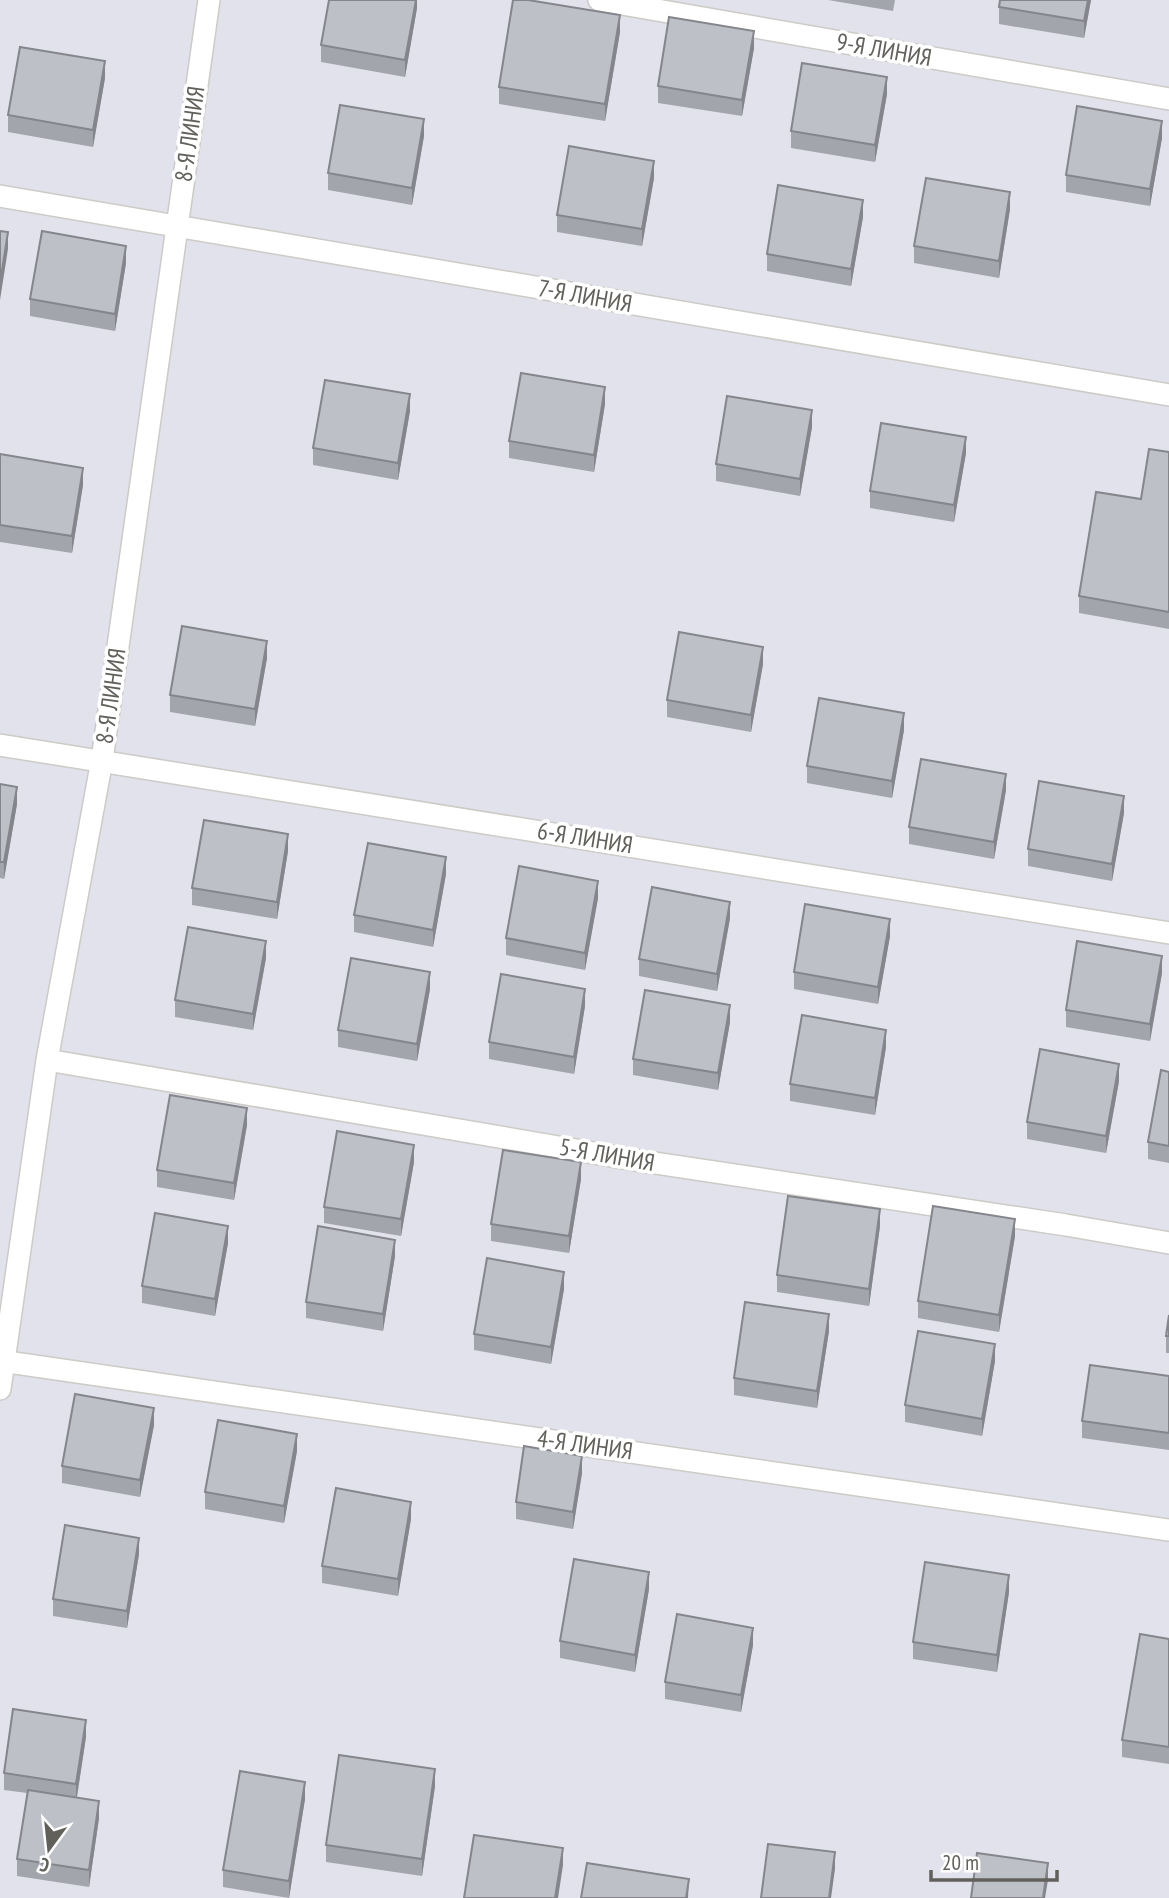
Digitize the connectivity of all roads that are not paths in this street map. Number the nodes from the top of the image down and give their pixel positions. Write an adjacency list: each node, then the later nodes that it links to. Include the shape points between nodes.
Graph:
1 (209, 0): 5 (street, 8-Я ЛИНИЯ)
2 (599, 0): 3 (street, 9-Я ЛИНИЯ)
3 (1169, 99)
4 (0, 196): 5 (street, 7-Я ЛИНИЯ)
5 (178, 226): 6 (street, 7-Я ЛИНИЯ); 8 (street, 8-Я ЛИНИЯ)
6 (1169, 395)
7 (0, 745): 8 (street, 6-Я ЛИНИЯ)
8 (102, 760): 9 (street, 6-Я ЛИНИЯ); 10 (street, 8-Я ЛИНИЯ)
9 (1169, 933)
10 (47, 1060): 11 (street, 5-Я ЛИНИЯ, via 635,1160); 12 (street, 8-Я ЛИНИЯ)
11 (1169, 1243)
12 (3, 1362): 13 (street, 8-Я ЛИНИЯ); 14 (street, 4-Я ЛИНИЯ)
13 (0, 1390)
14 (1169, 1530)

